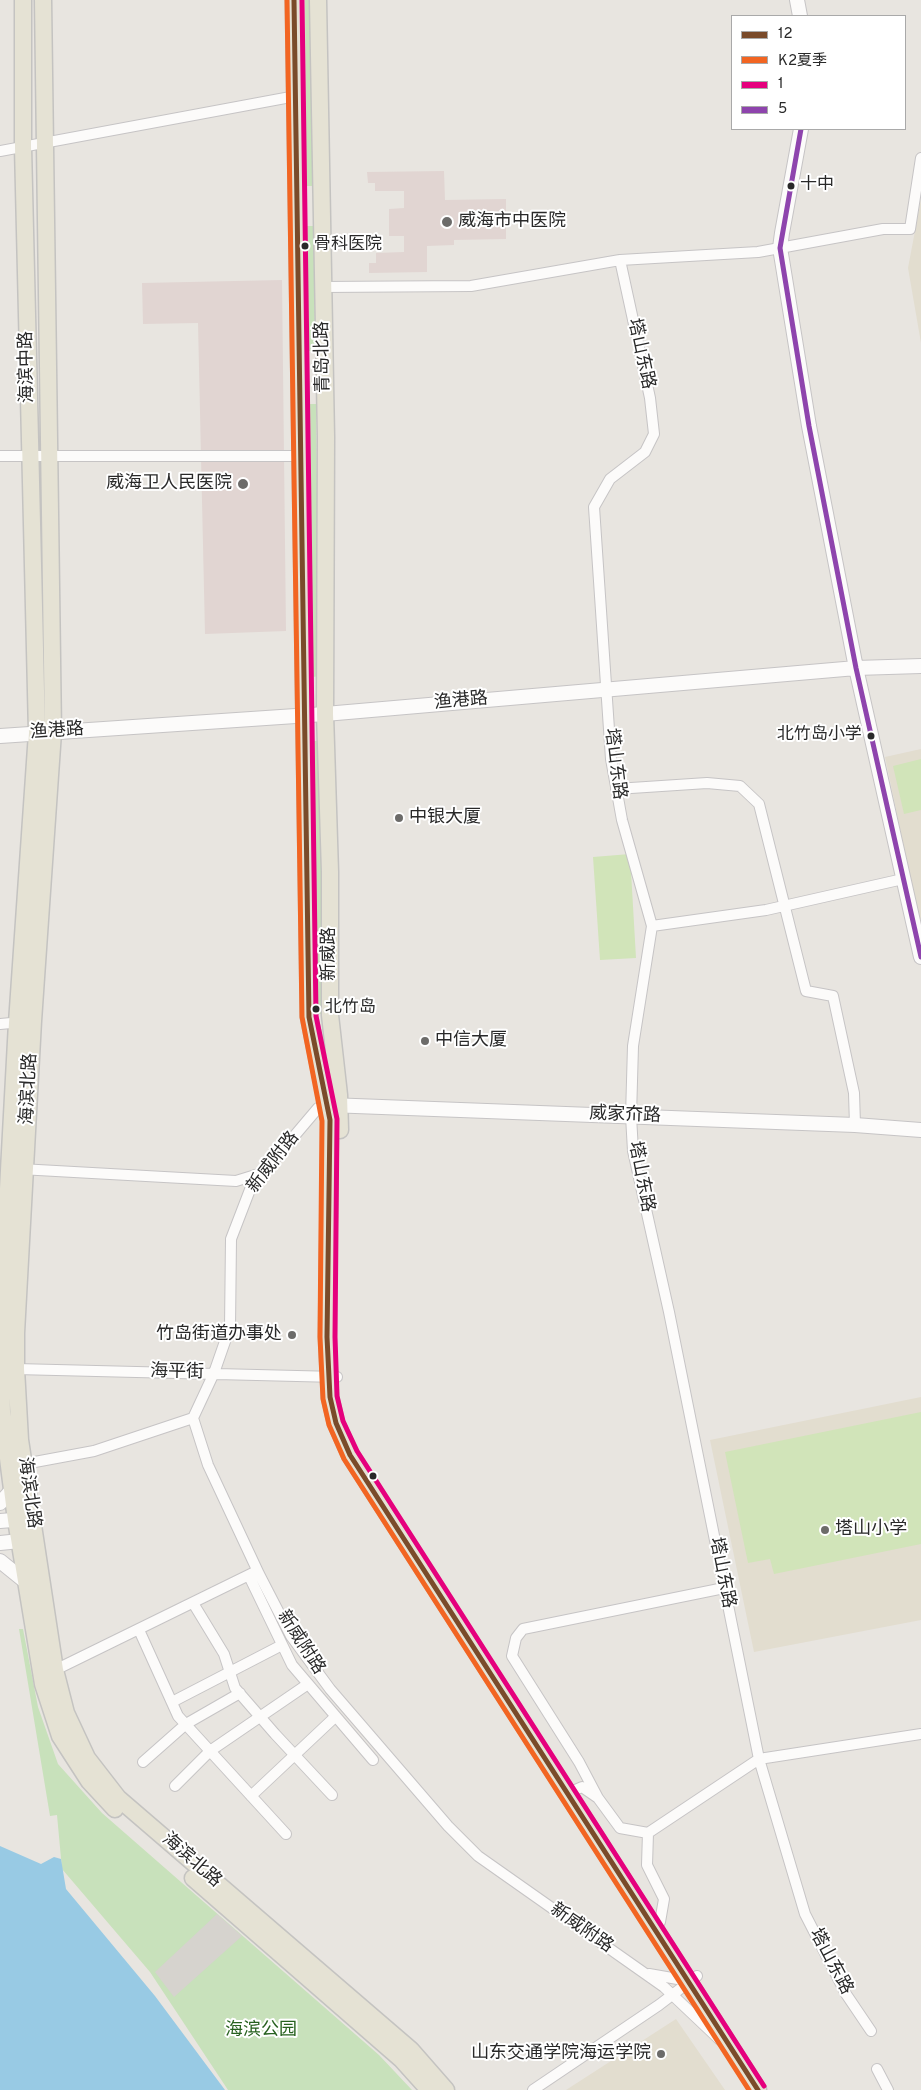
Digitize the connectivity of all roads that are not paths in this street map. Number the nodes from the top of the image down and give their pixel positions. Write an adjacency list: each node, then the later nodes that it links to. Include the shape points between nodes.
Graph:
1 (23, 0): 10 (main road, 海滨中路)
2 (43, 0): 9 (main road, 海滨中路)
3 (294, 0): 7 (main road, 青岛北路)
4 (318, 0): 15 (main road, 青岛北路)
5 (797, 0): 6 (street)
6 (800, 15)
7 (296, 96): 9 (street); 17 (main road, 青岛北路)
8 (801, 130): 13 (street)
9 (43, 144): 10 (street); 19 (main road, 海滨中路)
10 (23, 147): 11 (street); 18 (main road, 海滨中路)
11 (0, 151)
12 (921, 158): 13 (street, via 910,229 883,229)
13 (780, 248): 14 (street); 21 (street, via 809,426)
14 (620, 260): 15 (street, via 471,286); 22 (street, 塔山东路, via 650,398 654,434 645,452 610,479 594,506)
15 (323, 287): 24 (main road, 青岛北路)
16 (0, 456): 18 (street)
17 (302, 456): 19 (street); 23 (main road, 青岛北路)
18 (30, 457): 19 (street); 25 (main road, 海滨中路)
19 (48, 457): 25 (main road, 海滨中路)
20 (921, 666): 21 (street, 渔港路)
21 (856, 668): 22 (street, 渔港路); 28 (street)
22 (607, 689): 24 (street, 渔港路); 27 (street, 塔山东路)
23 (304, 714): 24 (street, 渔港路); 25 (street, 渔港路); 34 (main road, 新威路, via 309,1017)
24 (325, 714): 34 (main road, 新威路, via 330,872)
25 (45, 733): 26 (street, 渔港路); 32 (main road, 海滨北路)
26 (0, 736)
27 (616, 789): 29 (street, via 707,783 740,786 759,804); 30 (street, 塔山东路)
28 (903, 879): 29 (street); 31 (street)
29 (785, 906): 30 (street); 36 (street, via 806,991 833,996 854,1093)
30 (652, 926): 35 (street, 塔山东路, via 633,1046)
31 (921, 957)
32 (25, 1022): 33 (street); 38 (main road, 海滨北路)
33 (0, 1024)
34 (328, 1106): 35 (street, 威家夼路); 39 (street, 新威附路); 42 (main road, 新威路)
35 (631, 1116): 36 (street, 威家夼路); 53 (street, 塔山东路, via 633,1151)
36 (855, 1125): 37 (street, 威家夼路)
37 (921, 1130)
38 (18, 1168): 39 (street, via 236,1181); 40 (main road, 海滨北路); 45 (main road, 海滨北路, via 0,1369 3,1430)
39 (264, 1172): 41 (street, 新威附路, via 251,1187 231,1239 230,1326)
40 (16, 1368): 41 (street, 海平街); 44 (main road, 海滨北路)
41 (214, 1373): 42 (street, 海平街); 43 (street, 新威附路)
42 (332, 1378): 72 (main road, 新威路, via 359,1450); 80 (main road, 新威路, via 336,1423 350,1455)
43 (193, 1418): 44 (street, via 94,1451); 51 (street, 新威附路, via 208,1465)
44 (24, 1464): 47 (main road, 海滨北路)
45 (12, 1490): 46 (street); 47 (main road, 海滨北路)
46 (0, 1503)
47 (16, 1520): 48 (main road, 海滨北路)
48 (27, 1540): 49 (street); 52 (main road, 海滨北路); 57 (main road, 海滨北路)
49 (0, 1543)
50 (0, 1561): 52 (street)
51 (253, 1574): 54 (street); 56 (street); 79 (street, 新威附路, via 330,1689 448,1826 478,1856)
52 (26, 1582): 85 (main road, 海滨北路, via 42,1684 51,1713 60,1736 89,1781 111,1806 401,2059)
53 (724, 1588): 68 (street, 塔山东路); 75 (street, via 522,1629 516,1638 512,1656)
54 (193, 1603): 55 (street); 58 (street, via 224,1654)
55 (139, 1630): 57 (street); 61 (street)
56 (282, 1645): 58 (street); 59 (street, via 292,1666)
57 (55, 1670): 86 (main road, 海滨北路, via 66,1713 87,1758 118,1798 411,2050)
58 (230, 1672): 60 (street); 61 (street)
59 (308, 1684): 62 (street); 63 (street)
60 (240, 1693): 63 (street); 64 (street)
61 (172, 1702): 64 (street)
62 (336, 1717): 67 (street); 69 (street)
63 (260, 1718): 66 (street); 67 (street)
64 (186, 1724): 66 (street); 70 (street)
65 (921, 1734): 68 (street)
66 (210, 1751): 71 (street); 74 (street)
67 (296, 1756): 73 (street); 74 (street)
68 (759, 1759): 76 (street); 82 (street, 塔山东路, via 805,1914 846,1994)
69 (373, 1760)
70 (143, 1762)
71 (175, 1786)
72 (574, 1790): 75 (street, via 582,1787); 78 (main road, 新威路)
73 (332, 1794)
74 (251, 1796): 77 (street)
75 (598, 1798): 76 (street, via 620,1828)
76 (648, 1833): 78 (street, via 647,1865 664,1899)
77 (286, 1834)
78 (660, 1922): 80 (main road, 新威路)
79 (642, 1973): 80 (street); 81 (street, 新威附路)
80 (693, 1979): 81 (street); 83 (main road, 新威路); 89 (main road, 新威路)
81 (673, 1994): 83 (street, 新威附路); 87 (street)
82 (872, 2031)
83 (736, 2057): 88 (main road, 新威路)
84 (877, 2069): 90 (street)
85 (429, 2090)
86 (446, 2090)
87 (533, 2090)
88 (758, 2090)
89 (770, 2090)
90 (888, 2090)

